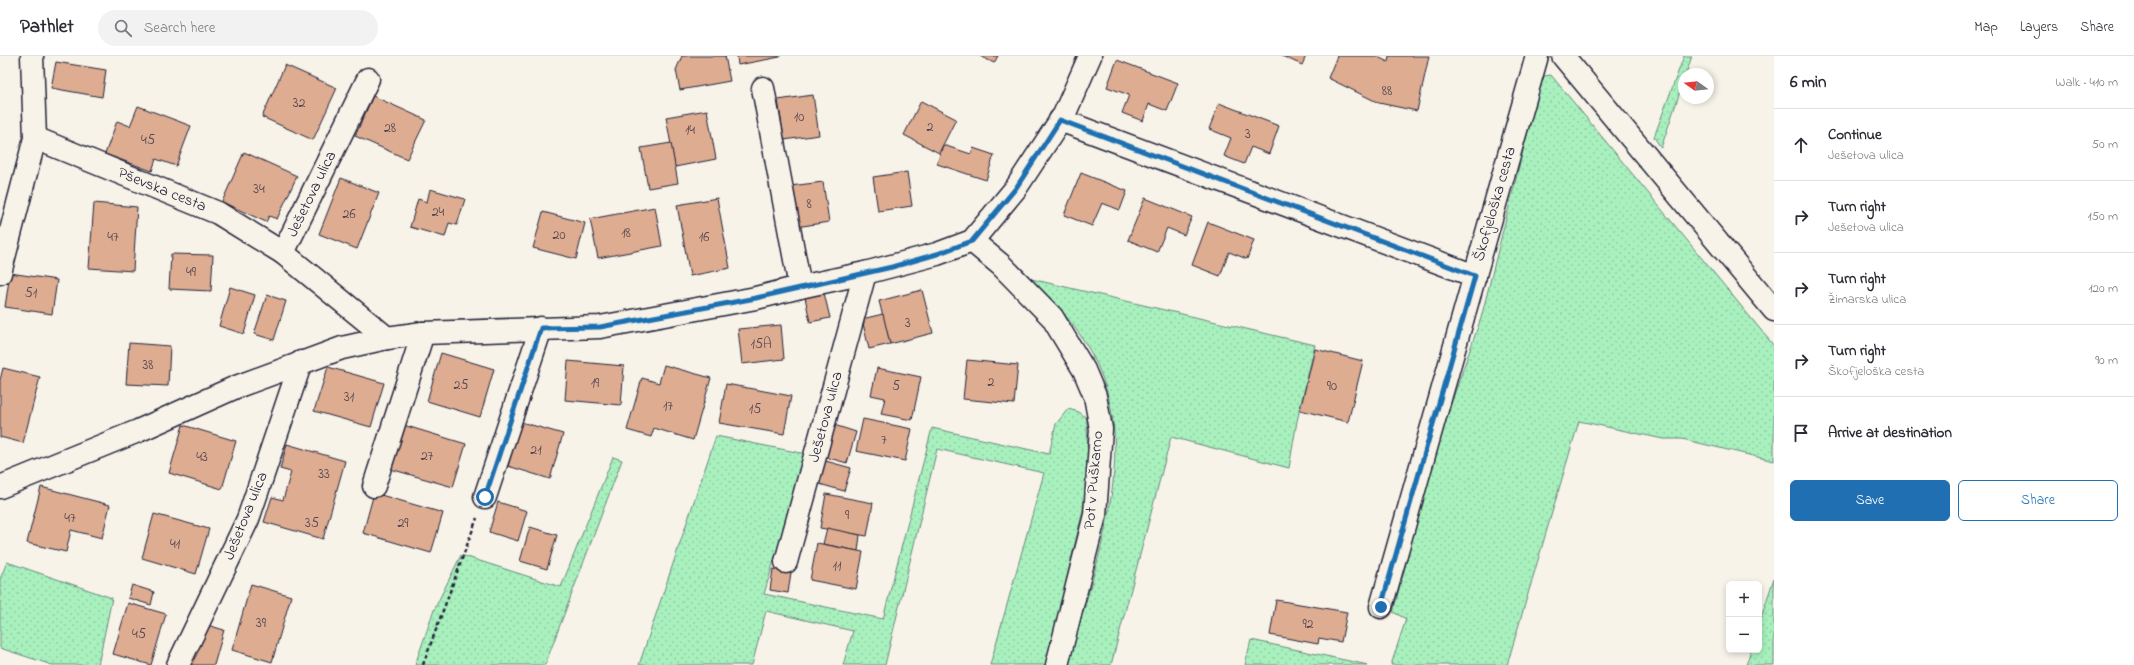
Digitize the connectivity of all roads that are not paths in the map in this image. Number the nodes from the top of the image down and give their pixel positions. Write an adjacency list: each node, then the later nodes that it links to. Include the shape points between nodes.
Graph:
1 (32, 56): 8 (street)
2 (1090, 56): 7 (street)
3 (1537, 56): 13 (street, Škofjeloška cesta)
4 (1563, 56): 15 (street)
5 (368, 79): 10 (street, Ješetova ulica)
6 (763, 88): 14 (street)
7 (1060, 120): 9 (street, via 1016,188); 13 (street)
8 (35, 138): 10 (street, Pševska cesta, via 218,213); 11 (street)
9 (972, 241): 12 (street, via 937,254); 26 (street, Pot v Puškarno, via 1001,265 1052,317 1084,370 1095,396 1101,429 1095,515)
10 (283, 253): 18 (street, Ješetova ulica)
11 (0, 273)
12 (865, 273): 14 (street); 23 (street, Ješetova ulica)
13 (1475, 276): 24 (street, Škofjeloška cesta)
14 (800, 286): 16 (street, via 756,298 600,327)
15 (1774, 310)
16 (541, 328): 17 (street); 22 (street)
17 (423, 333): 18 (street); 20 (street)
18 (387, 338): 19 (street, via 342,348)
19 (302, 362): 21 (street, via 236,387 138,431); 25 (street, Ješetova ulica, via 248,519)
20 (374, 486)
21 (0, 487)
22 (485, 497)
23 (786, 562)
24 (1381, 607)
25 (178, 665)
26 (1057, 665)

